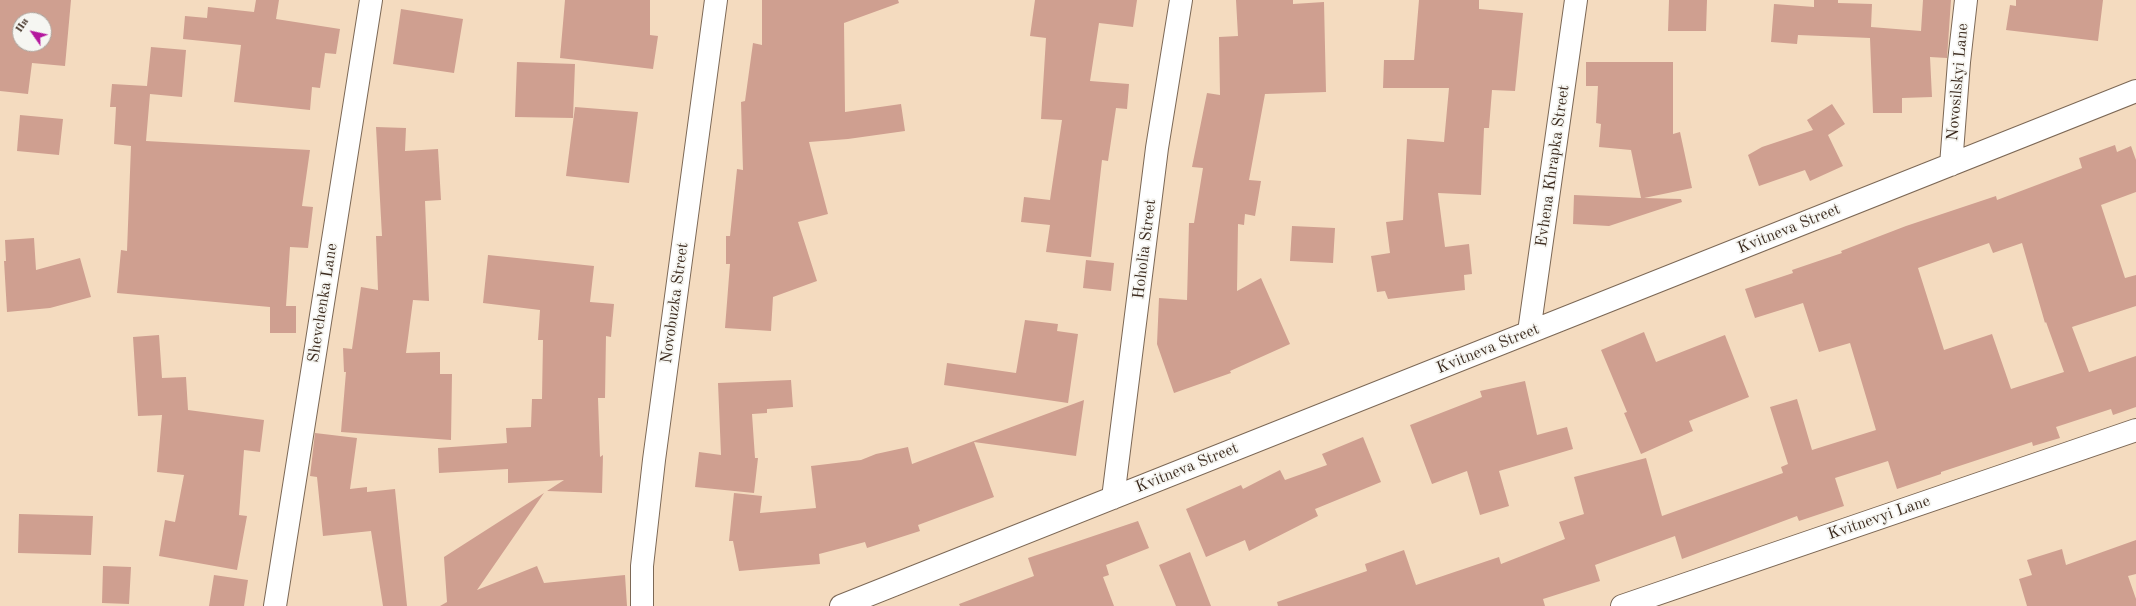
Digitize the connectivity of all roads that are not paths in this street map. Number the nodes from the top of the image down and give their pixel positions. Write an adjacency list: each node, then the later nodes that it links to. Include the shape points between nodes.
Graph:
1 (371, 0): 11 (street, Shevchenka Lane)
2 (716, 0): 12 (street, Novobuzka Street, via 654,460 642,566)
3 (1181, 0): 10 (street, Hoholia Street, via 1157,148)
4 (1576, 0): 8 (street, Evhena Khrapka Street)
5 (1966, 0): 7 (street, Novosilskyi Lane)
6 (2136, 91): 7 (street, Kvitneva Street)
7 (1951, 165): 8 (street, Kvitneva Street)
8 (1529, 332): 10 (street, Kvitneva Street)
9 (2136, 430): 14 (street, Kvitnevyi Lane)
10 (1114, 498): 13 (street, Kvitneva Street)
11 (275, 606)
12 (642, 606)
13 (840, 606)
14 (1622, 606)

